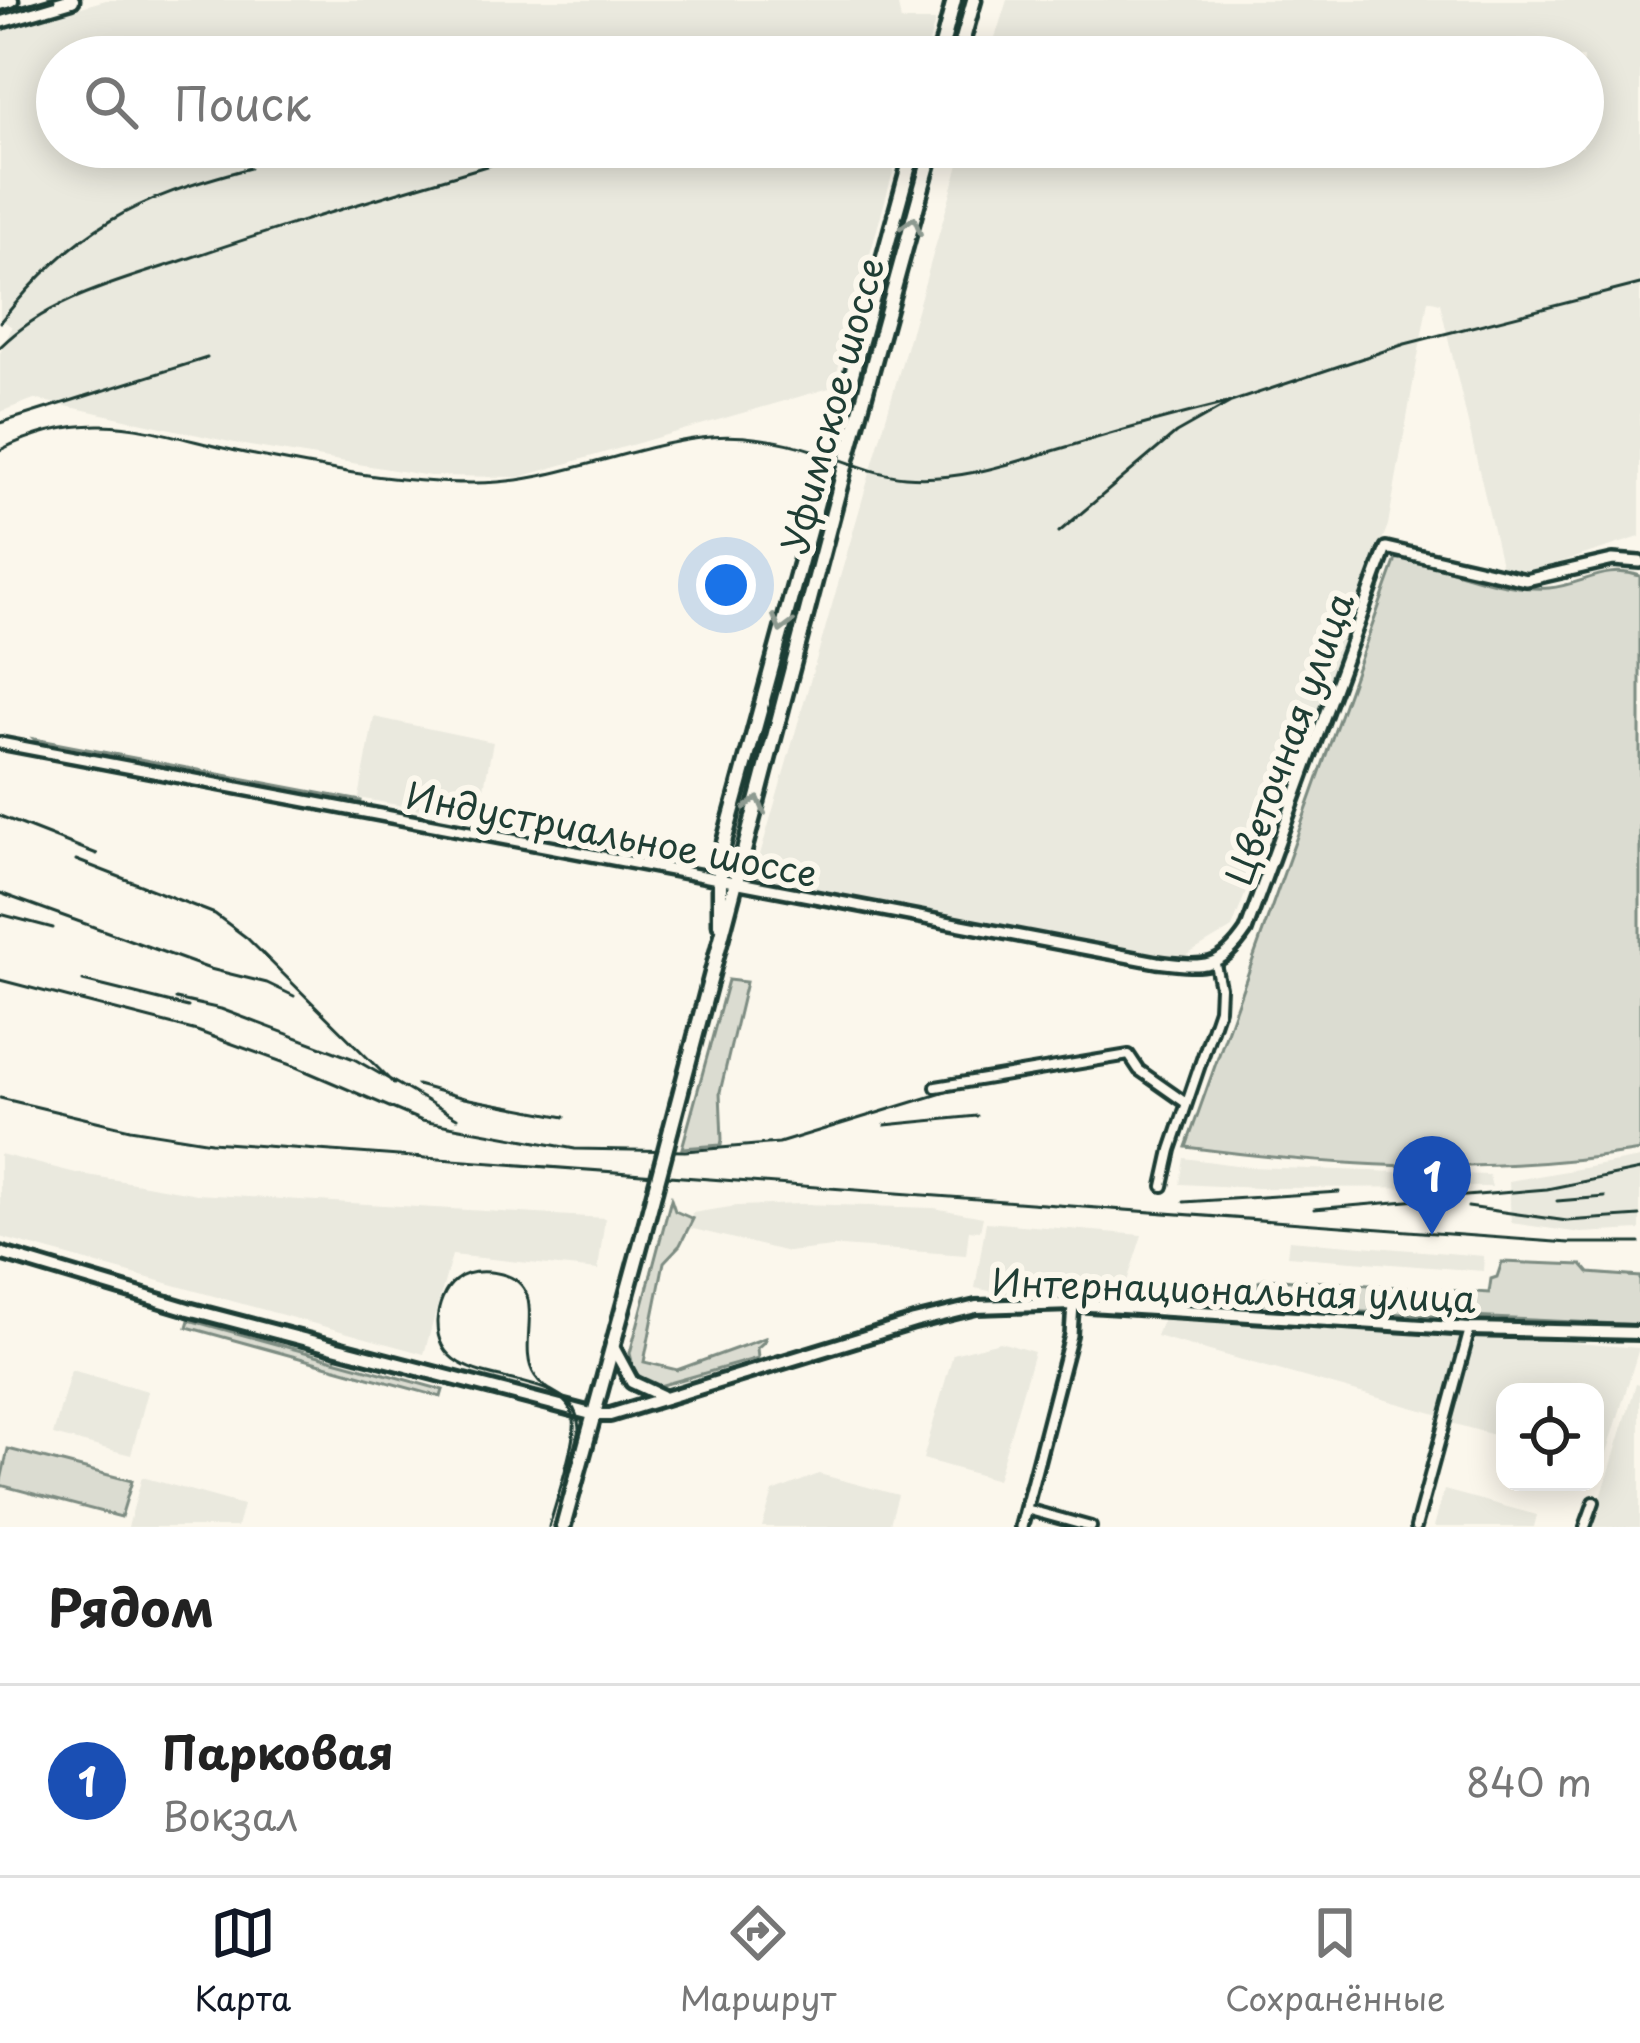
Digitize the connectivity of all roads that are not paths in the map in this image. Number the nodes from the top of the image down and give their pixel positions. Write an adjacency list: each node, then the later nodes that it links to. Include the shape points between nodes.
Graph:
1 (11, 0): 5 (main road)
2 (72, 0): 6 (main road)
3 (954, 0): 7 (main road)
4 (974, 0): 8 (main road)
5 (0, 3)
6 (0, 21)
7 (944, 36)
8 (964, 36)
9 (908, 168): 13 (main road, Уфимское шоссе, one-way to 13, via 720,857)
10 (927, 168): 13 (main road, Уфимское шоссе, one-way to 10)
11 (1640, 562): 14 (street, Цветочная улица, via 1600,562 1526,580 1386,548 1246,931)
12 (0, 743): 13 (street, Индустриальное шоссе)
13 (728, 882): 14 (street, Индустриальное шоссе, via 1157,962); 22 (main road, Уфимское шоссе, bridge, via 718,959)
14 (1215, 964): 16 (street, via 1219,1009)
15 (936, 1087): 16 (street, via 1129,1055)
16 (1186, 1103): 17 (street)
17 (1162, 1186)
18 (0, 1253): 24 (main road, Интернациональная улица)
19 (1073, 1304): 20 (main road, Интернациональная улица); 23 (main road, Интернациональная улица, via 976,1307); 26 (street)
20 (1470, 1329): 21 (main road, Интернациональная улица); 30 (street)
21 (1640, 1333)
22 (611, 1345): 23 (main road, via 632,1382); 24 (main road, Уфимское шоссе)
23 (665, 1397): 24 (main road, Интернациональная улица)
24 (595, 1415): 27 (main road, Уфимское шоссе)
25 (1594, 1502): 31 (street)
26 (1026, 1509): 28 (street); 29 (street)
27 (563, 1527)
28 (1021, 1527)
29 (1091, 1527)
30 (1416, 1527)
31 (1585, 1527)

